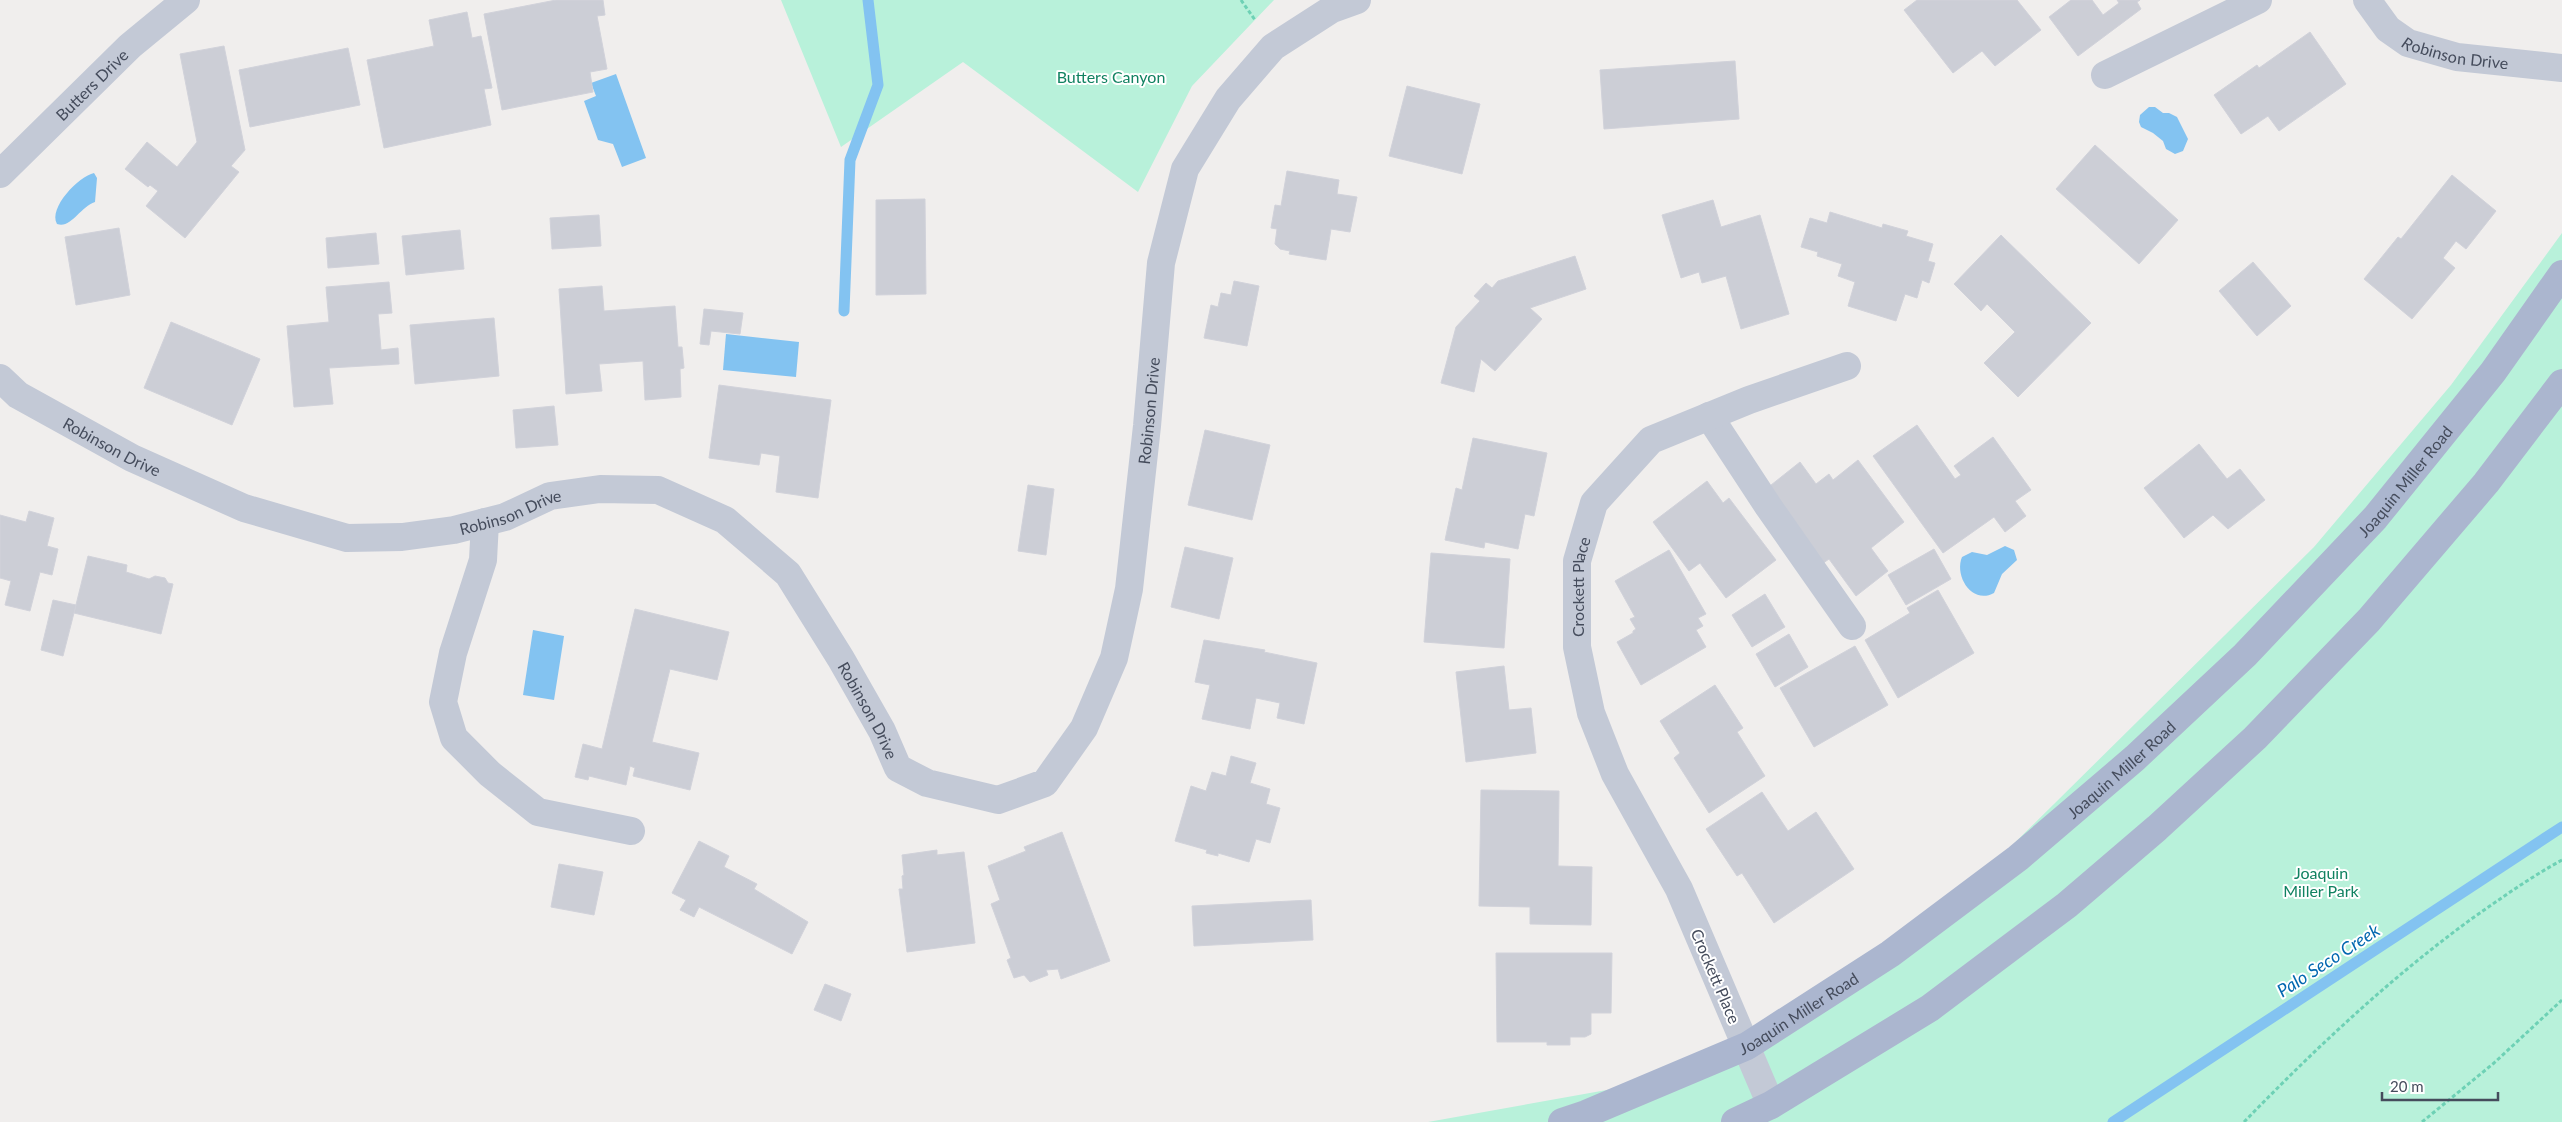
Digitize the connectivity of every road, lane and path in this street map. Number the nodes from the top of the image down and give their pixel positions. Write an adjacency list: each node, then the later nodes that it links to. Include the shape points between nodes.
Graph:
1 (186, 0): 7 (street, Butters Drive, via 130,46)
2 (1357, 0): 13 (street, Robinson Drive, via 1332,9 1274,47 1228,99 1185,169 1161,263 1130,589 1114,658 1084,728 1045,783 998,800 927,784 898,768 850,675 788,574 725,520 658,490 600,489 550,496 505,517)
3 (2258, 0): 6 (street)
4 (2367, 0): 5 (street, Robinson Drive, via 2388,29 2408,43 2457,57)
5 (2562, 68)
6 (2105, 75)
7 (0, 174)
8 (2562, 274): 19 (main road, Joaquin Miller Road, via 2493,372 2375,518 2244,655 2149,745 2011,864 1890,954)
9 (1847, 366): 12 (street, Crockett Place)
10 (0, 378): 13 (street, Robinson Drive, via 18,395 132,458 244,508 297,525 347,538 402,537)
11 (2562, 383): 20 (main road, via 2486,483 2369,620 2255,738 2157,828 2067,906 1930,1008)
12 (1709, 416): 14 (street); 19 (street, Crockett Place, via 1651,440 1594,503 1577,561 1577,647 1591,713 1615,774 1678,889)
13 (485, 522): 15 (street, via 483,560 453,652 443,702 454,738 490,774 538,812)
14 (1852, 626)
15 (631, 831)
16 (2562, 860): 23 (path, via 2529,878 2392,980 2307,1056)
17 (2562, 1000): 18 (path)
18 (2560, 1005): 24 (path)
19 (1747, 1046): 20 (street, Crockett Place); 21 (main road, Joaquin Miller Road)
20 (1771, 1105): 22 (main road)
21 (1562, 1122)
22 (1735, 1122)
23 (2244, 1122)
24 (2422, 1122)

